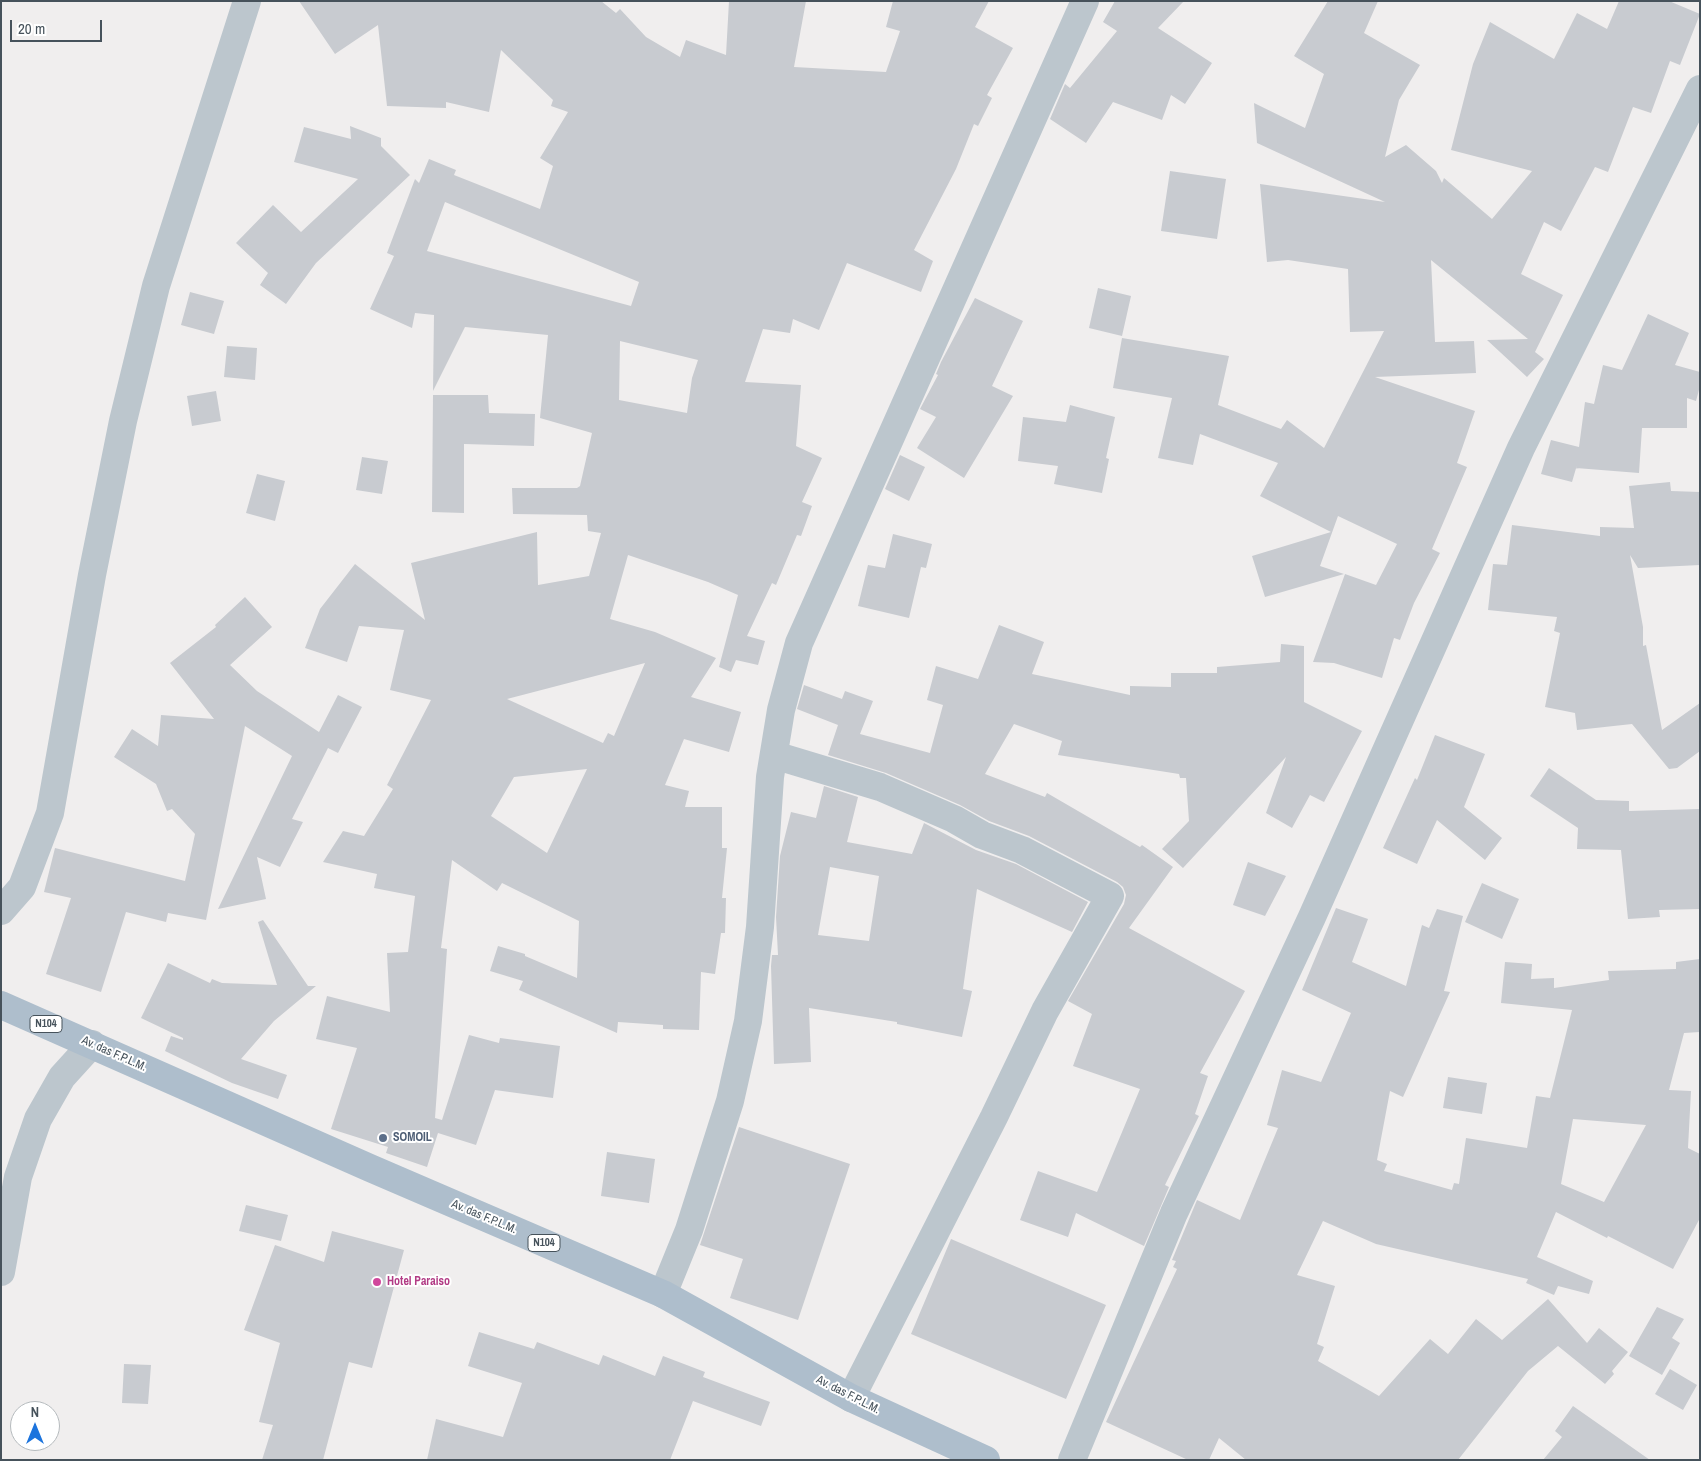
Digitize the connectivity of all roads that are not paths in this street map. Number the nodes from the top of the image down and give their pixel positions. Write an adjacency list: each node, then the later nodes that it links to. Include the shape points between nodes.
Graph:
1 (247, 1): 5 (street, via 156,286 92,575 50,814 22,887)
2 (1084, 1): 4 (street, via 799,643 781,710)
3 (1700, 89): 12 (street, via 1521,448 1312,917 1174,1213)
4 (774, 755): 9 (street, via 760,927 748,1021 730,1101 689,1230); 10 (street, via 880,787 954,819 982,835 1022,850 1110,896 1045,1010)
5 (1, 911)
6 (1, 1005): 7 (main road, Av. das F.P.L.M. / N104)
7 (92, 1044): 8 (street, via 62,1077 38,1119 18,1178); 9 (main road, Av. das F.P.L.M. / N104)
8 (1, 1272)
9 (663, 1294): 10 (main road, Av. das F.P.L.M. / N104)
10 (851, 1398): 11 (main road, Av. das F.P.L.M. / N104)
11 (986, 1460)
12 (1072, 1460)

